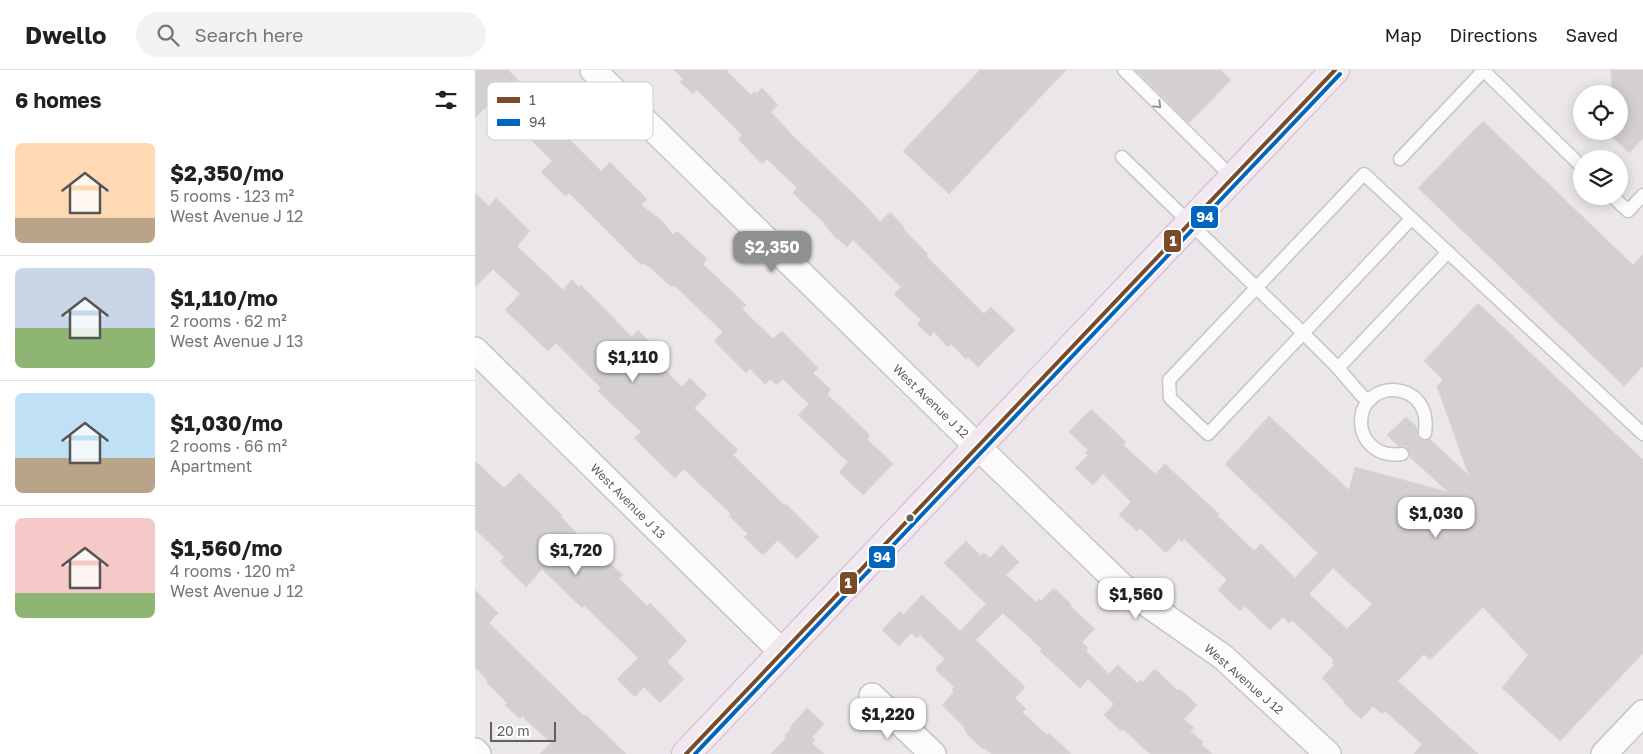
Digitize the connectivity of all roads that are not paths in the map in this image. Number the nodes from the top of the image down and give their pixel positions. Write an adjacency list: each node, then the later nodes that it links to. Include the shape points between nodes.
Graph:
1 (593, 70): 5 (street, West Avenue J 12)
2 (1124, 70): 10 (lane, one-way to 10)
3 (1335, 70): 10 (main road)
4 (1483, 70): 8 (lane); 9 (lane)
5 (605, 82)
6 (653, 129): 23 (street, West Avenue J 12)
7 (1122, 157): 14 (lane)
8 (1573, 158)
9 (1400, 159)
10 (1233, 178): 14 (main road)
11 (1643, 195): 12 (lane, via 1628,211)
12 (1622, 205)
13 (1411, 219): 15 (lane); 16 (lane, via 1364,174); 17 (lane)
14 (1190, 223): 16 (lane); 23 (main road)
15 (1448, 252): 19 (lane); 22 (lane)
16 (1257, 288): 17 (lane); 17 (lane, via 1169,380 1170,398 1208,434)
17 (1303, 332): 19 (lane)
18 (475, 350): 25 (street, West Avenue J 13)
19 (1338, 368): 20 (lane)
20 (1369, 400): 21 (lane, via 1389,390 1410,394 1424,411); 24 (lane, via 1361,419 1365,439 1381,453)
21 (1425, 433)
22 (1643, 434)
23 (978, 447): 25 (main road); 32 (street, West Avenue J 12, via 1123,586 1223,656)
24 (1402, 454)
25 (782, 652): 30 (main road)
26 (872, 696): 31 (street)
27 (1643, 713): 33 (street)
28 (475, 751): 29 (street)
29 (478, 754)
30 (686, 754)
31 (933, 754)
32 (1328, 754)
33 (1604, 754)

